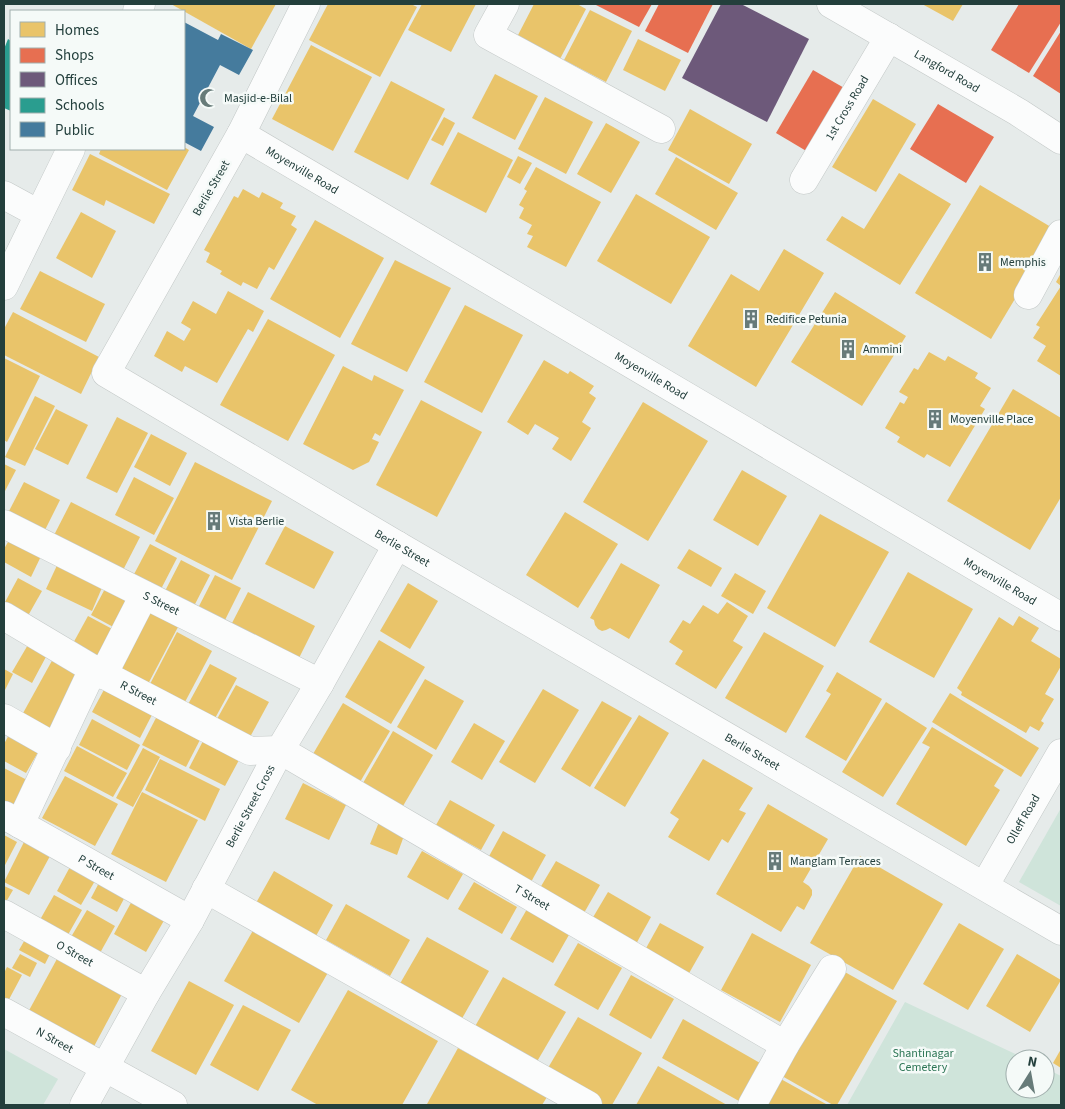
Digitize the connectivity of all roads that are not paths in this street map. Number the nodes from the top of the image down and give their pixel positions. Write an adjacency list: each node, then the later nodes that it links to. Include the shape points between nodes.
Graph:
1 (306, 4): 6 (street, Berlie Street)
2 (505, 4): 5 (street, via 488,35)
3 (831, 4): 4 (street, Langford Road)
4 (889, 36): 7 (street, Langford Road); 9 (street, 1st Cross Road)
5 (662, 129)
6 (241, 134): 16 (street, Berlie Street, via 106,373); 19 (street, Moyenville Road)
7 (1061, 140)
8 (70, 150): 11 (street)
9 (804, 180)
10 (4, 195): 11 (street)
11 (39, 214): 13 (street)
12 (1061, 234): 14 (street)
13 (4, 286)
14 (1028, 295)
15 (4, 524): 17 (street, S Street)
16 (396, 545): 21 (street, Berlie Street Cross); 27 (street, Berlie Street)
17 (144, 595): 20 (street); 21 (street, S Street)
18 (4, 616): 20 (street, R Street)
19 (1061, 617)
20 (98, 672): 23 (street); 24 (street, R Street, via 250,751)
21 (320, 683): 24 (street, Berlie Street Cross)
22 (4, 718): 23 (street)
23 (57, 748): 26 (street)
24 (280, 750): 28 (street, Berlie Street Cross); 35 (street, T Street)
25 (1061, 753): 27 (street, Olleff Road)
26 (12, 820): 30 (street, P Street)
27 (985, 885): 31 (street, Berlie Street)
28 (206, 889): 30 (street, Berlie Street Cross); 39 (street)
29 (4, 914): 33 (street, O Street)
30 (190, 920): 33 (street, Berlie Street Cross)
31 (1061, 931)
32 (832, 969): 35 (street)
33 (146, 994): 36 (street, Berlie Street Cross)
34 (4, 1012): 36 (street, N Street)
35 (784, 1045): 40 (street)
36 (105, 1068): 37 (street, Berlie Street Cross); 38 (street)
37 (84, 1105)
38 (173, 1105)
39 (588, 1105)
40 (752, 1105)

